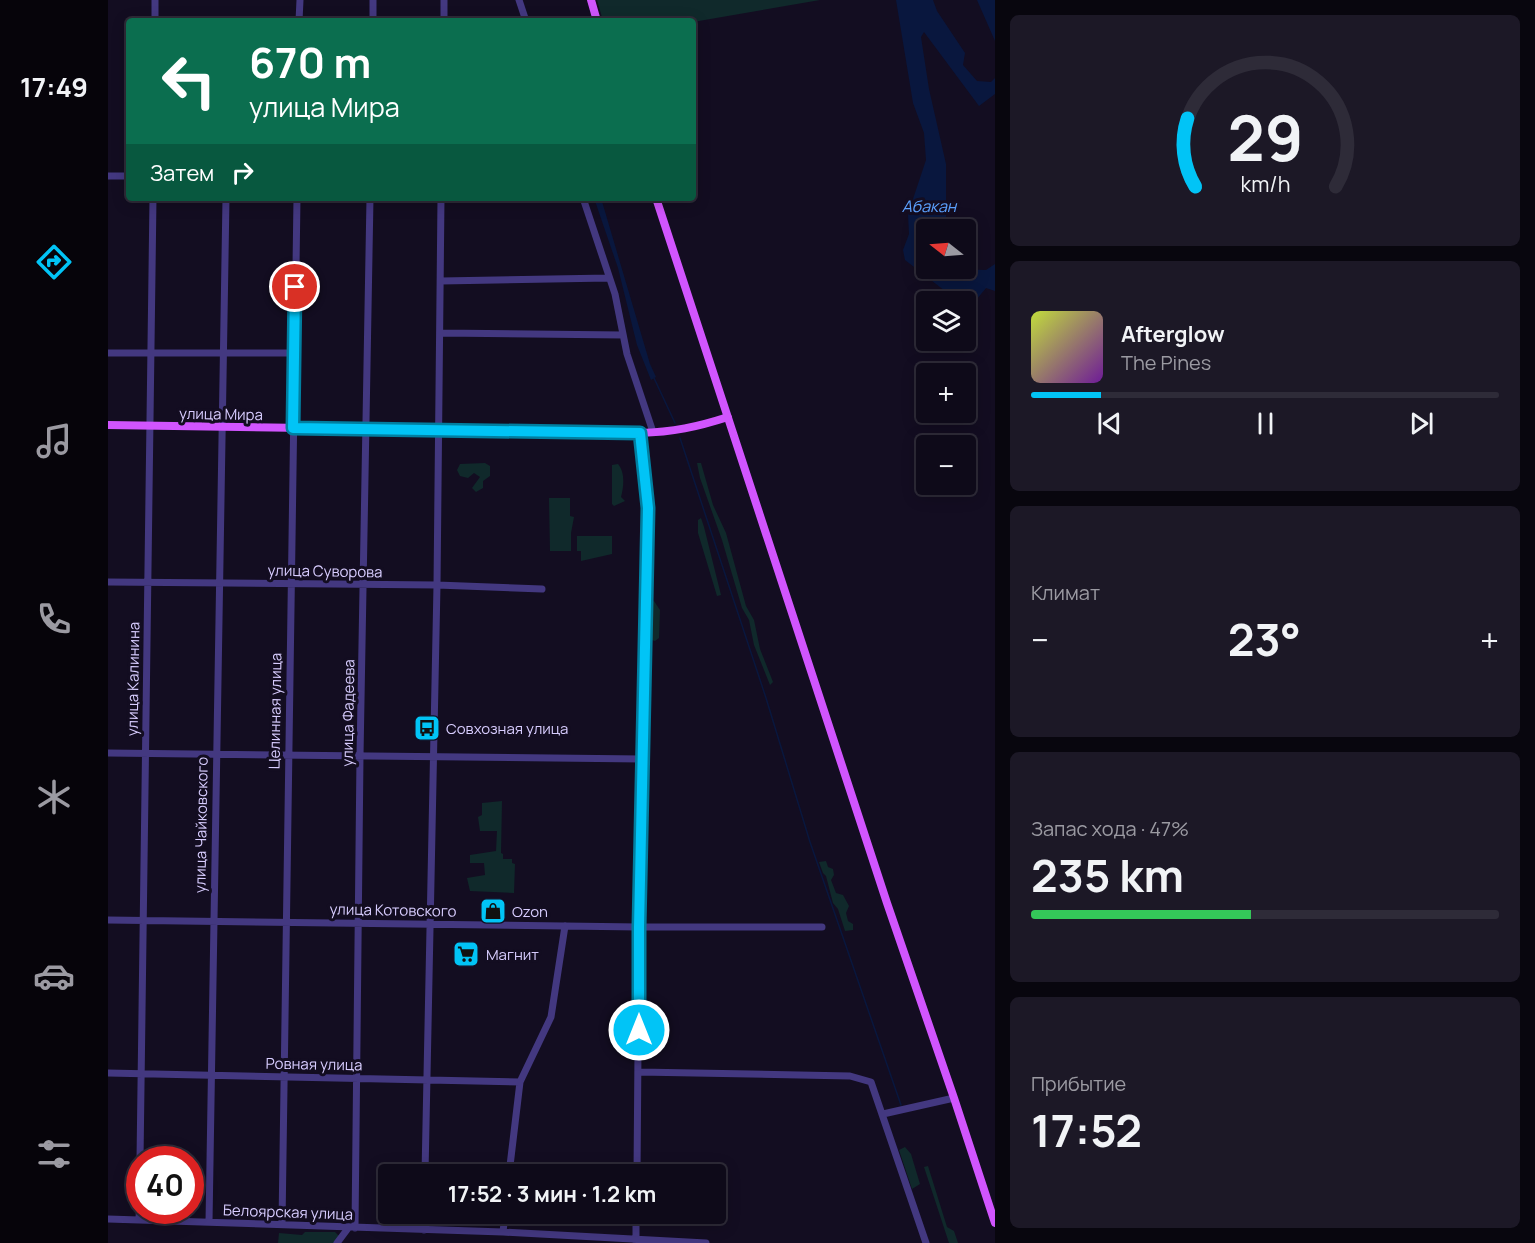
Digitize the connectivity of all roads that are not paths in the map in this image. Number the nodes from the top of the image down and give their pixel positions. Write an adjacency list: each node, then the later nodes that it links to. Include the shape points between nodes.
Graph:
1 (155, 0): 7 (street)
2 (300, 0): 8 (street)
3 (373, 0): 9 (street)
4 (444, 0): 10 (street)
5 (519, 0): 11 (street)
6 (591, 0): 12 (main road)
7 (155, 18)
8 (299, 18)
9 (373, 18)
10 (444, 18)
11 (525, 18)
12 (596, 18)
13 (108, 176): 14 (street)
14 (126, 176)
15 (153, 201): 27 (street, улица Калинина)
16 (226, 201): 28 (street, улица Чайковского)
17 (297, 201): 29 (street, Целинная улица)
18 (370, 201): 35 (street, улица Фадеева)
19 (441, 201): 23 (street)
20 (584, 201): 22 (street)
21 (657, 201): 30 (main road)
22 (609, 278): 23 (street); 25 (street)
23 (441, 281): 24 (street)
24 (441, 333): 25 (street); 36 (street)
25 (623, 335): 37 (street)
26 (108, 353): 27 (street)
27 (151, 353): 28 (street); 32 (street, улица Калинина)
28 (223, 353): 29 (street); 33 (street, улица Чайковского)
29 (294, 353): 34 (street, Целинная улица)
30 (728, 417): 37 (main road, улица Мира, via 701,426); 70 (main road)
31 (108, 425): 32 (main road, улица Мира)
32 (150, 427): 33 (main road, улица Мира); 40 (street, улица Калинина)
33 (221, 427): 34 (main road, улица Мира); 41 (street, улица Чайковского)
34 (293, 428): 35 (main road, улица Мира); 42 (street, Целинная улица)
35 (366, 429): 36 (main road, улица Мира); 43 (street, улица Фадеева)
36 (439, 429): 38 (main road, улица Мира); 44 (street)
37 (653, 432): 38 (main road, улица Мира)
38 (640, 433): 52 (street, via 648,508)
39 (108, 582): 40 (street, улица Суворова)
40 (148, 583): 41 (street, улица Суворова); 47 (street, улица Калинина)
41 (220, 583): 42 (street, улица Суворова); 48 (street, улица Чайковского)
42 (291, 584): 43 (street, улица Суворова); 49 (street, Целинная улица)
43 (364, 585): 44 (street, улица Суворова); 50 (street, улица Фадеева)
44 (437, 585): 45 (street, улица Суворова); 51 (street)
45 (542, 589)
46 (108, 753): 47 (street)
47 (145, 753): 48 (street); 54 (street, улица Калинина)
48 (216, 754): 49 (street); 55 (street, улица Чайковского)
49 (288, 755): 50 (street); 56 (street, Целинная улица)
50 (360, 756): 51 (street); 57 (street, улица Фадеева)
51 (434, 757): 52 (street); 58 (street)
52 (642, 759): 60 (street)
53 (108, 920): 54 (street, улица Котовского)
54 (143, 921): 55 (street, улица Котовского); 64 (street, улица Калинина)
55 (213, 921): 56 (street, улица Котовского); 65 (street, улица Чайковского)
56 (285, 922): 57 (street, улица Котовского); 66 (street, Целинная улица)
57 (359, 923): 58 (street, улица Котовского); 67 (street, улица Фадеева)
58 (430, 924): 59 (street, улица Котовского); 68 (street)
59 (565, 926): 60 (street, улица Котовского); 69 (street, via 551,1017)
60 (639, 927): 61 (street, улица Котовского); 62 (street)
61 (822, 927)
62 (639, 1072): 71 (street, via 850,1076 871,1082); 75 (street)
63 (108, 1073): 64 (street, Ровная улица)
64 (141, 1073): 65 (street, Ровная улица); 72 (street, улица Калинина)
65 (211, 1075): 66 (street, Ровная улица); 79 (street, улица Чайковского)
66 (282, 1077): 67 (street, Ровная улица); 81 (street, Целинная улица)
67 (357, 1078): 68 (street, Ровная улица); 85 (street, улица Фадеева)
68 (428, 1080): 69 (street, Ровная улица); 73 (street)
69 (520, 1082): 74 (street)
70 (954, 1098): 71 (street); 80 (main road)
71 (883, 1114): 93 (street)
72 (140, 1146)
73 (425, 1164)
74 (510, 1164)
75 (637, 1164)
76 (108, 1219): 77 (street, Белоярская улица)
77 (126, 1220)
78 (204, 1222): 79 (street, Белоярская улица)
79 (208, 1222): 81 (street, Белоярская улица)
80 (995, 1223)
81 (282, 1224): 85 (street, Белоярская улица)
82 (424, 1224): 86 (street)
83 (503, 1224): 87 (street)
84 (636, 1224): 89 (street)
85 (352, 1228): 86 (street, Белоярская улица); 90 (street)
86 (424, 1230): 87 (street, Белоярская улица)
87 (502, 1232): 88 (street, Белоярская улица)
88 (551, 1234): 89 (street, Белоярская улица); 91 (street)
89 (636, 1241): 92 (street, Белоярская улица)
90 (338, 1243)
91 (551, 1243)
92 (706, 1243)
93 (926, 1243)

